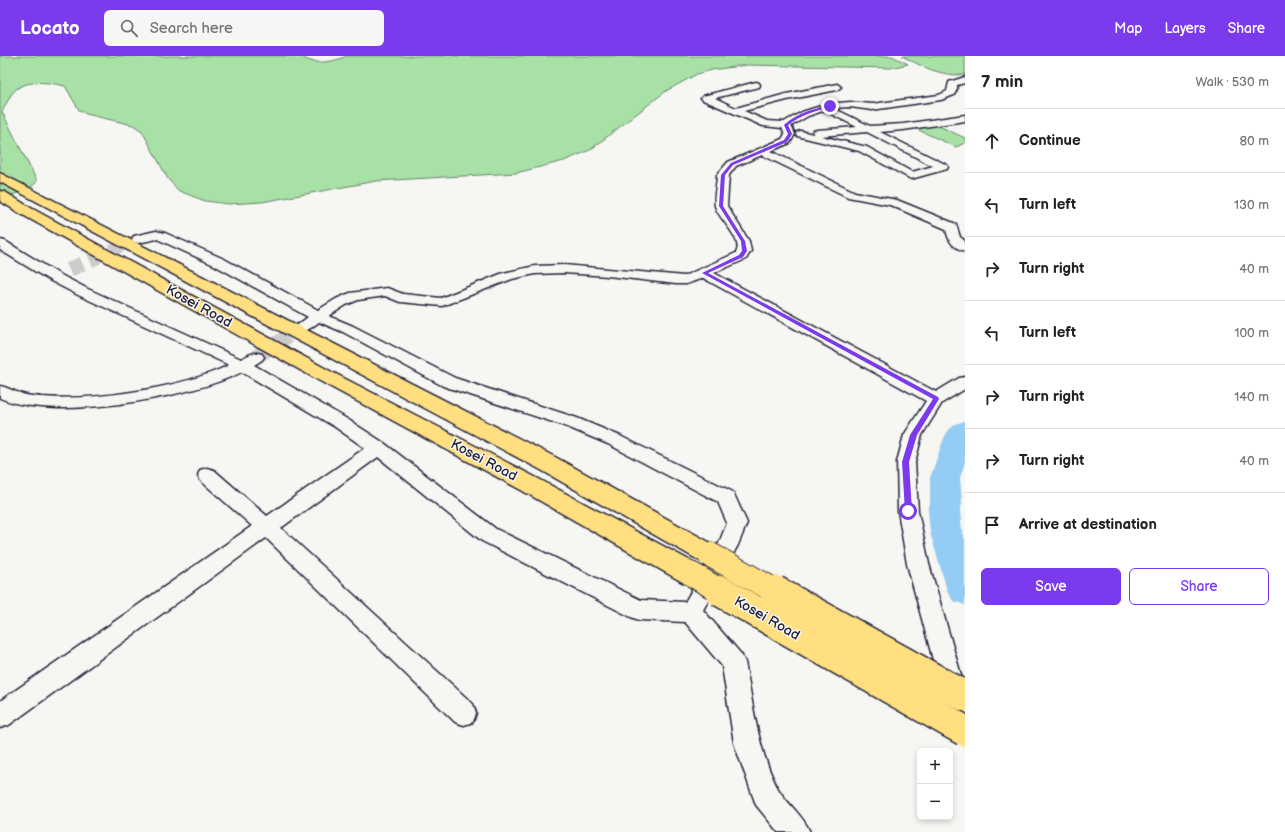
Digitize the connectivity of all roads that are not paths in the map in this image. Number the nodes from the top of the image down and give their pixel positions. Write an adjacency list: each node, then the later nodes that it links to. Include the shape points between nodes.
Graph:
1 (743, 80): 4 (street)
2 (963, 82): 7 (street, via 952,84 954,95)
3 (837, 87): 6 (street)
4 (763, 89): 6 (street); 9 (street); 9 (street, via 706,98)
5 (843, 94): 10 (street)
6 (786, 97): 10 (street); 14 (street)
7 (925, 99): 8 (street); 17 (street)
8 (896, 103): 11 (street); 13 (street)
9 (719, 104): 14 (street)
10 (798, 104): 12 (street)
11 (868, 107): 12 (street, via 861,104); 15 (street); 22 (street)
12 (818, 109): 24 (street, via 796,117)
13 (911, 110)
14 (734, 111): 19 (street)
15 (832, 111): 23 (street); 24 (street, via 804,121)
16 (764, 113): 19 (street)
17 (965, 115)
18 (925, 116): 21 (street)
19 (749, 117): 24 (street)
20 (965, 118): 21 (street)
21 (939, 122): 22 (street)
22 (905, 126): 23 (street)
23 (868, 129): 24 (street); 24 (street, via 943,168 911,176 863,149)
24 (794, 132): 25 (street, via 786,141)
25 (762, 151): 30 (street, via 852,195 893,202 952,227 954,239); 32 (street, via 732,164 723,175 721,206 743,241 744,251 741,256)
26 (0, 177): 43 (highway, Kosei Road, via 549,464)
27 (0, 195): 43 (highway, Kosei Road, via 318,372 529,484)
28 (138, 239): 34 (street, via 162,236 219,262)
29 (0, 244): 33 (street)
30 (965, 247)
31 (69, 270): 33 (street)
32 (704, 273): 34 (street, via 686,280 676,280 608,272 535,270 501,279 442,302 400,298 387,292 356,296 341,302); 39 (street)
33 (54, 277): 36 (street)
34 (319, 317): 35 (street); 44 (street, via 449,382 572,422 614,440 726,497 737,523 728,545)
35 (302, 327)
36 (249, 361): 38 (street, via 209,380 113,399 71,403 36,402 16,400); 40 (street)
37 (965, 382): 39 (street)
38 (0, 391)
39 (936, 399): 48 (street, via 914,435 906,462 908,511 918,564)
40 (378, 448): 42 (street); 44 (street, via 489,534 639,610)
41 (207, 475): 42 (street)
42 (267, 527): 46 (street); 47 (street)
43 (701, 564): 45 (highway, Kosei Road, bridge); 48 (highway, Kosei Road, bridge)
44 (691, 612): 49 (street, via 733,662 747,743 766,795)
45 (965, 696)
46 (464, 713)
47 (0, 716)
48 (965, 731)
49 (796, 832)

